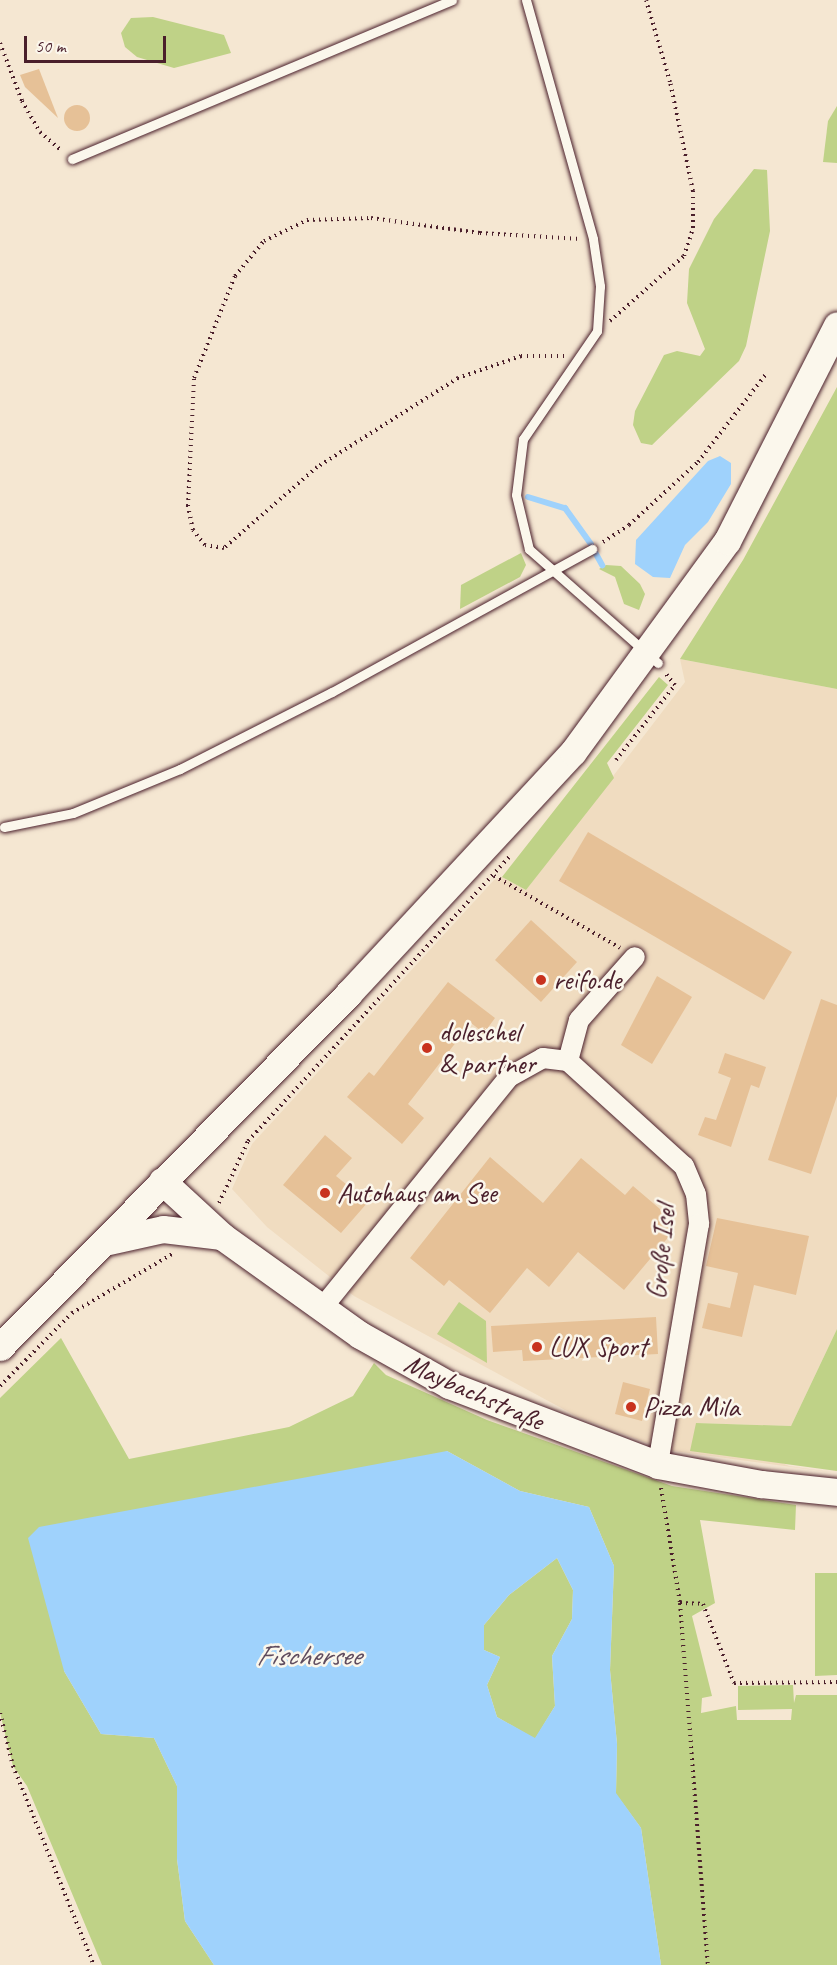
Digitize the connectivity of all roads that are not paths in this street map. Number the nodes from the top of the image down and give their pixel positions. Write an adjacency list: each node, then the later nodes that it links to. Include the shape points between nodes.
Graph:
1 (452, 0): 3 (lane)
2 (526, 0): 6 (lane, via 593,239 600,286 597,331 524,439 516,495 529,549)
3 (72, 159)
4 (837, 325): 7 (street, via 727,541)
5 (592, 549): 6 (lane)
6 (553, 572): 7 (lane); 8 (lane, via 180,769 73,813)
7 (651, 659): 11 (street, via 526,808)
8 (4, 827)
9 (635, 957): 10 (street, via 579,1020)
10 (568, 1061): 14 (street, via 543,1058 509,1077); 16 (street, Große Isel, via 684,1167 696,1194 699,1224)
11 (162, 1180): 12 (street, Maybachstraße); 13 (street)
12 (223, 1237): 13 (street, via 163,1229); 14 (street, Maybachstraße)
13 (100, 1243): 15 (street)
14 (322, 1308): 16 (street, Maybachstraße, via 360,1335 449,1385)
15 (0, 1347)
16 (658, 1465): 17 (street, Maybachstraße, via 750,1482)
17 (837, 1492)

